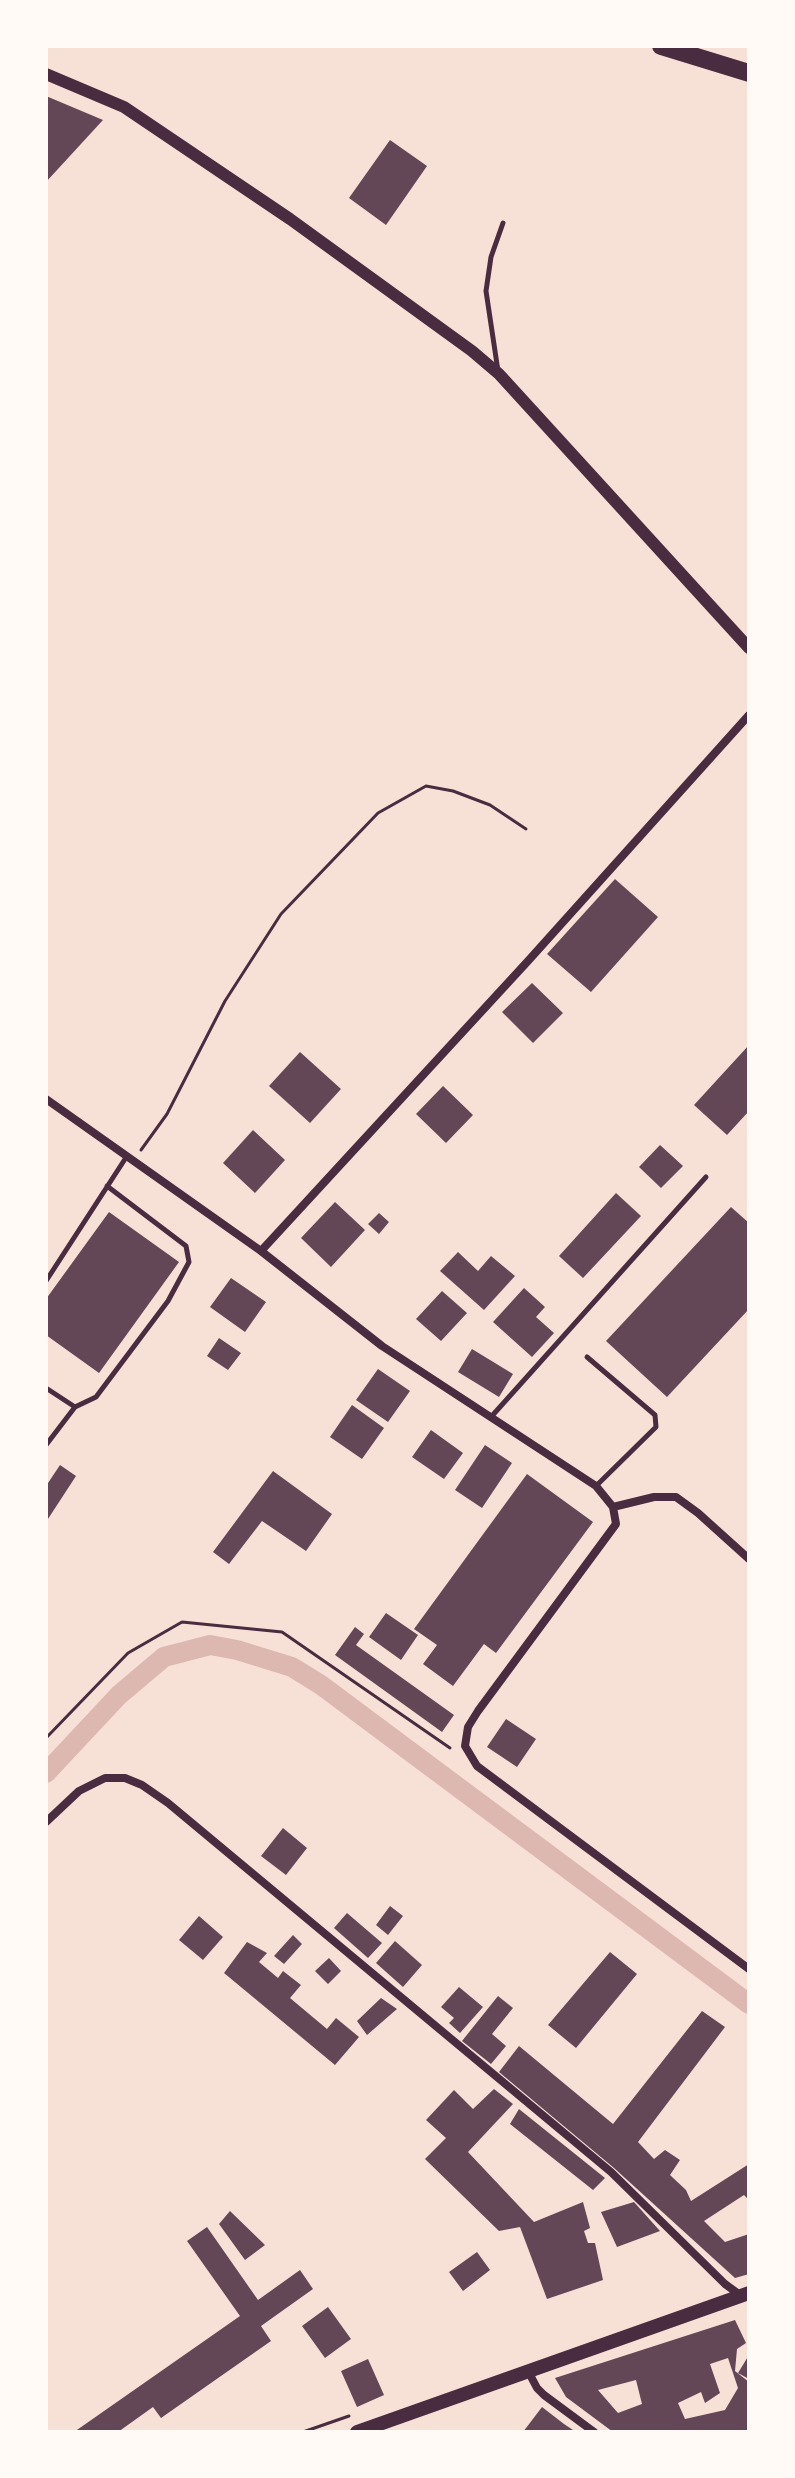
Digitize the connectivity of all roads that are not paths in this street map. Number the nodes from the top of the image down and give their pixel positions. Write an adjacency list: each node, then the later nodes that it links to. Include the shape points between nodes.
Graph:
1 (661, 46): 2 (highway)
2 (749, 73)
3 (46, 74): 5 (street, via 124,107 290,219)
4 (503, 223): 5 (lane, via 486,291)
5 (499, 374): 6 (street)
6 (749, 648)
7 (749, 715): 12 (street)
8 (46, 1099): 9 (street)
9 (130, 1158): 11 (lane); 12 (street)
10 (706, 1177): 17 (lane)
11 (107, 1186): 13 (lane); 16 (lane, via 186,1246 189,1262 168,1301 96,1397)
12 (261, 1251): 17 (street, via 382,1346)
13 (46, 1281)
14 (587, 1357): 19 (lane, via 655,1415 656,1427)
15 (46, 1388): 16 (lane)
16 (75, 1407): 18 (lane)
17 (491, 1417): 19 (street)
18 (46, 1445)
19 (596, 1486): 20 (street)
20 (613, 1507): 21 (street, via 676,1497); 23 (street, via 616,1524 478,1711 465,1746 477,1766)
21 (749, 1559)
22 (46, 1822): 24 (street, via 79,1791 105,1778 142,1785 611,2172 725,2284)
23 (749, 1969)
24 (745, 2294): 25 (main road)
25 (528, 2370): 26 (main road); 27 (street, via 544,2395)
26 (357, 2432)
27 (594, 2432)

